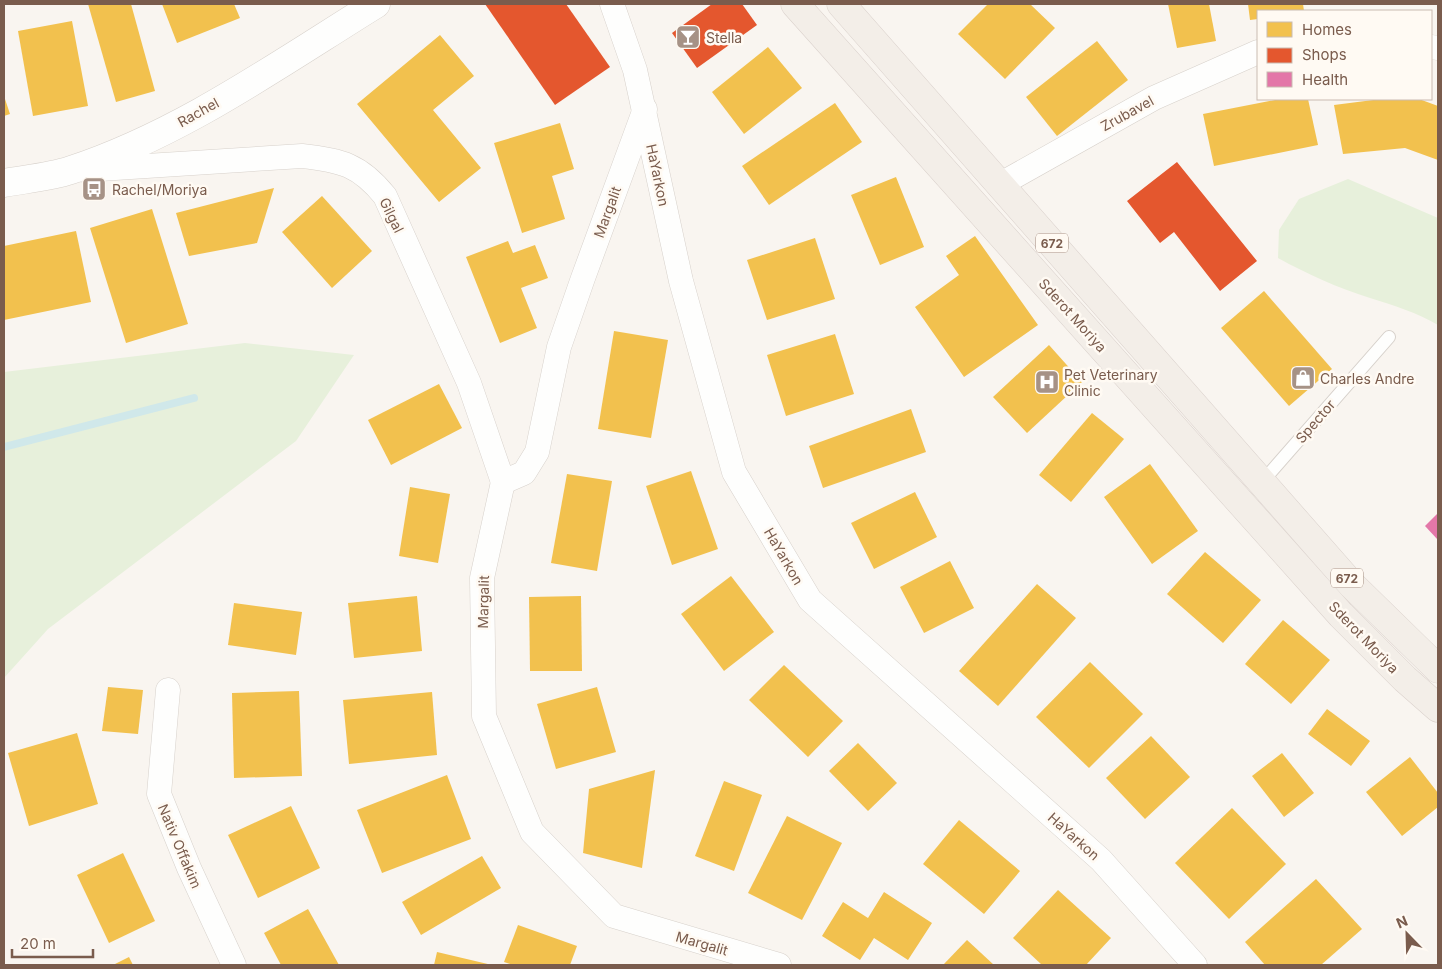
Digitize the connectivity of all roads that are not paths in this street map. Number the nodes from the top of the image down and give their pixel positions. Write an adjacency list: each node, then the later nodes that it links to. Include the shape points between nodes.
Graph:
1 (376, 4): 7 (street, Rachel, via 198,114 138,144)
2 (612, 4): 6 (street, HaYarkon, via 635,70)
3 (795, 4): 15 (main road, Sderot Moriya / 672, via 1341,615)
4 (842, 4): 9 (main road, Sderot Moriya / 672)
5 (1257, 52): 9 (street, Zrubavel, via 1154,98)
6 (644, 110): 11 (street, Margalit, via 560,347 537,452 524,472); 18 (street, HaYarkon, via 681,281 734,472 810,600 1101,860)
7 (70, 171): 8 (street, Rachel); 11 (street, Gilgal, via 302,156 323,158 358,170 385,196 469,383)
8 (4, 184)
9 (1001, 184): 12 (main road, Sderot Moriya / 672)
10 (1389, 336): 12 (lane, Spector)
11 (503, 482): 17 (street, Margalit, via 482,578 484,716 532,832 614,916)
12 (1262, 482): 13 (main road, Sderot Moriya / 672, via 1352,585)
13 (1438, 669)
14 (168, 690): 16 (street, Nativ Offakim, via 158,794)
15 (1438, 708)
16 (234, 965)
17 (779, 965)
18 (1195, 965)

